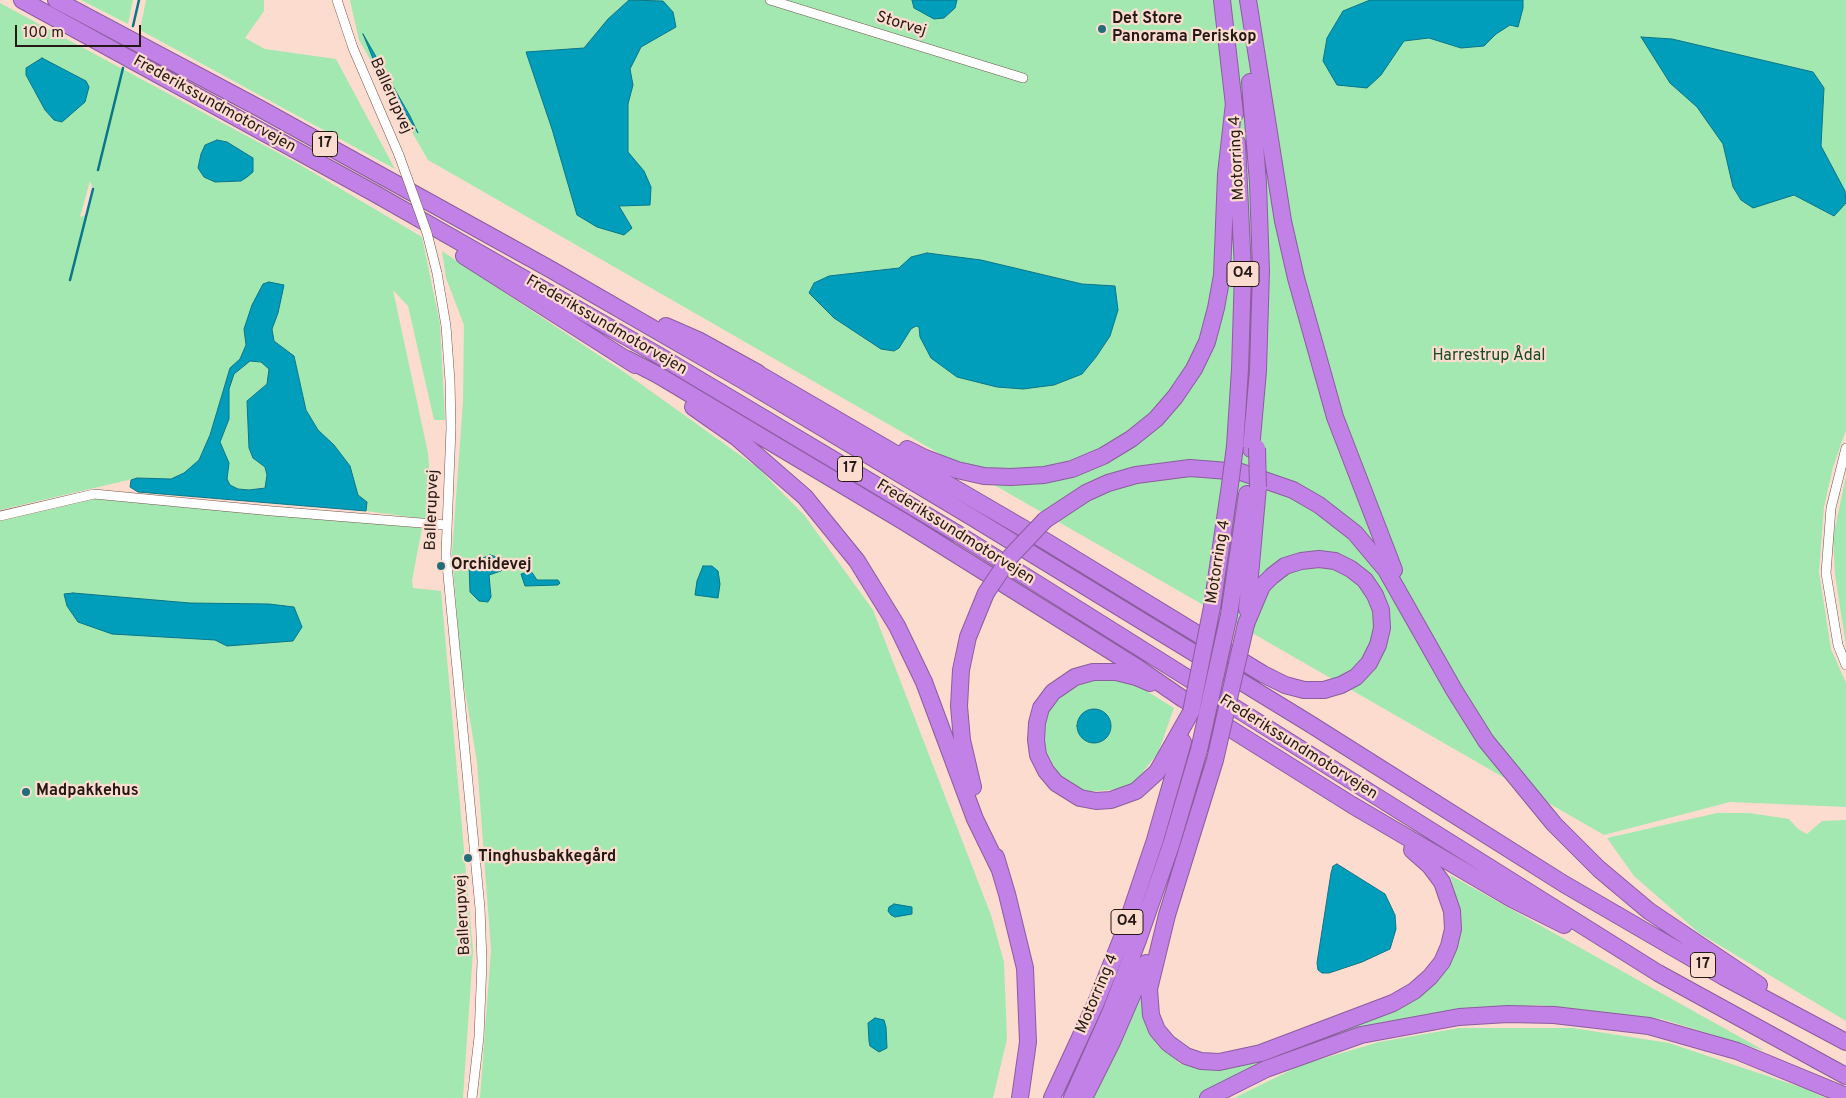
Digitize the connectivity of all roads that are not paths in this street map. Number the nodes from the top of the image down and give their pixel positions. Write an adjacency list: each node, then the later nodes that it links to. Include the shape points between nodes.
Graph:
1 (22, 0): 10 (highway, Frederikssundmotorvejen / 17)
2 (56, 0): 11 (highway, Frederikssundmotorvejen / 17, via 259,108)
3 (338, 0): 17 (street, Ballerupvej, bridge, via 356,56 400,155 437,273 446,326 450,381)
4 (770, 0): 8 (street, Storvej)
5 (1222, 0): 9 (highway, Motorring 4 / O4)
6 (1241, 0): 15 (highway, Motorring 4 / O4, via 1253,101 1260,261)
7 (1248, 0): 18 (highway, via 1283,220 1305,316 1347,453)
8 (1024, 78)
9 (1234, 103): 13 (highway, via 1226,174 1222,275 1206,342 1189,376 1156,419 1103,456 1072,469 1044,475 984,476 957,470 925,458 790,386); 21 (highway, Motorring 4 / O4, bridge, via 1243,271 1235,446 1212,606)
10 (374, 193): 12 (highway, via 416,226); 26 (highway, Frederikssundmotorvejen / 17, via 658,355 958,534)
11 (591, 293): 13 (highway, via 698,340); 27 (highway, Frederikssundmotorvejen / 17, via 970,516 1573,889 1724,977)
12 (627, 359): 21 (highway, via 906,523 1138,668); 24 (highway, via 767,463 804,497 857,561 897,626 924,682 975,819)
13 (750, 369): 19 (highway, via 1285,684 1304,690 1324,690 1356,677 1369,664 1382,628 1375,595 1365,580 1343,565 1318,559 1285,566 1272,576 1262,586)
14 (1846, 448): 20 (street, via 1831,508 1826,573 1838,645)
15 (1253, 486): 19 (highway); 33 (highway, Motorring 4 / O4, bridge, via 1199,750 1171,845 1110,1014)
16 (0, 516): 17 (street, via 94,494)
17 (446, 525): 30 (street, Ballerupvej, via 448,587 480,908 479,1036)
18 (1408, 605): 24 (highway, bridge, via 1373,553 1355,533 1293,490 1240,472 1190,468 1136,474 1086,493 1045,520 1011,556 986,593 968,637 961,670 959,706 962,740 968,771); 27 (highway, via 1437,662 1486,741 1533,801 1575,846 1624,892 1674,930)
19 (1246, 624): 25 (highway, bridge, via 1215,760)
20 (1846, 665)
21 (1187, 706): 22 (highway); 22 (highway, via 1136,676 1093,672 1075,676 1053,692 1041,708 1036,723 1038,755 1046,771 1056,783 1080,798 1104,800 1125,797 1147,784); 23 (highway)
22 (1181, 738): 32 (highway, Motorring 4 / O4, via 1155,840 1123,935)
23 (1352, 806): 25 (highway, via 1422,858 1442,882 1450,902 1452,929 1446,954 1430,978 1404,998 1261,1053 1219,1062 1193,1059 1180,1053 1162,1037 1149,1006 1150,978); 26 (highway, via 1512,899)
24 (999, 868): 31 (highway, via 1025,968 1028,1042)
25 (1167, 915): 34 (highway)
26 (1658, 973): 28 (highway, Frederikssundmotorvejen / 17)
27 (1845, 1042)
28 (1846, 1076)
29 (1846, 1096): 35 (highway, via 1737,1051 1648,1026 1554,1015 1508,1014 1459,1017 1361,1035 1266,1069)
30 (472, 1098)
31 (1020, 1098)
32 (1052, 1098)
33 (1072, 1098)
34 (1084, 1098)
35 (1208, 1098)

